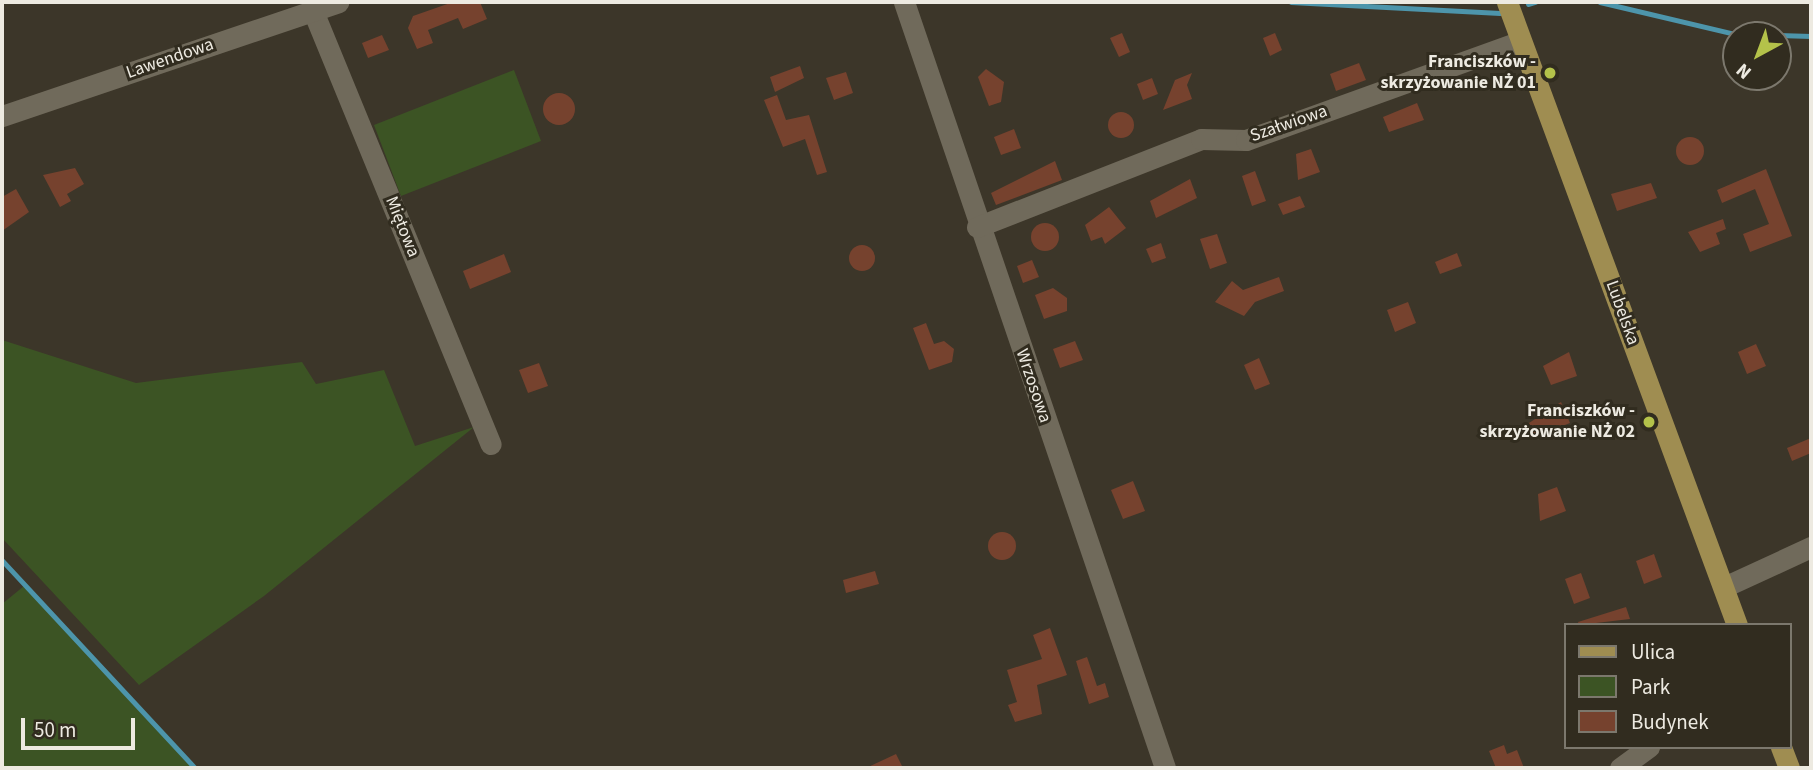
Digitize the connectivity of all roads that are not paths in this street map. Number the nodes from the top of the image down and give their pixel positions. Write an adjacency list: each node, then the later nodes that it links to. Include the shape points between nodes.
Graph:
1 (338, 2): 4 (street, Lawendowa)
2 (904, 2): 7 (street, Wrzosowa)
3 (1507, 2): 5 (main road, Lubelska)
4 (313, 11): 6 (street, Lawendowa); 8 (street, Miętowa)
5 (1521, 41): 7 (street, Szałwiowa, via 1246,140 1201,139); 10 (main road, Lubelska)
6 (2, 116)
7 (977, 227): 14 (street, Wrzosowa)
8 (491, 444)
9 (1811, 547): 10 (street)
10 (1724, 587): 11 (main road, Lubelska)
11 (1736, 623)
12 (1646, 749): 15 (street)
13 (1782, 749): 16 (main road)
14 (1165, 768)
15 (1620, 768)
16 (1789, 768)

